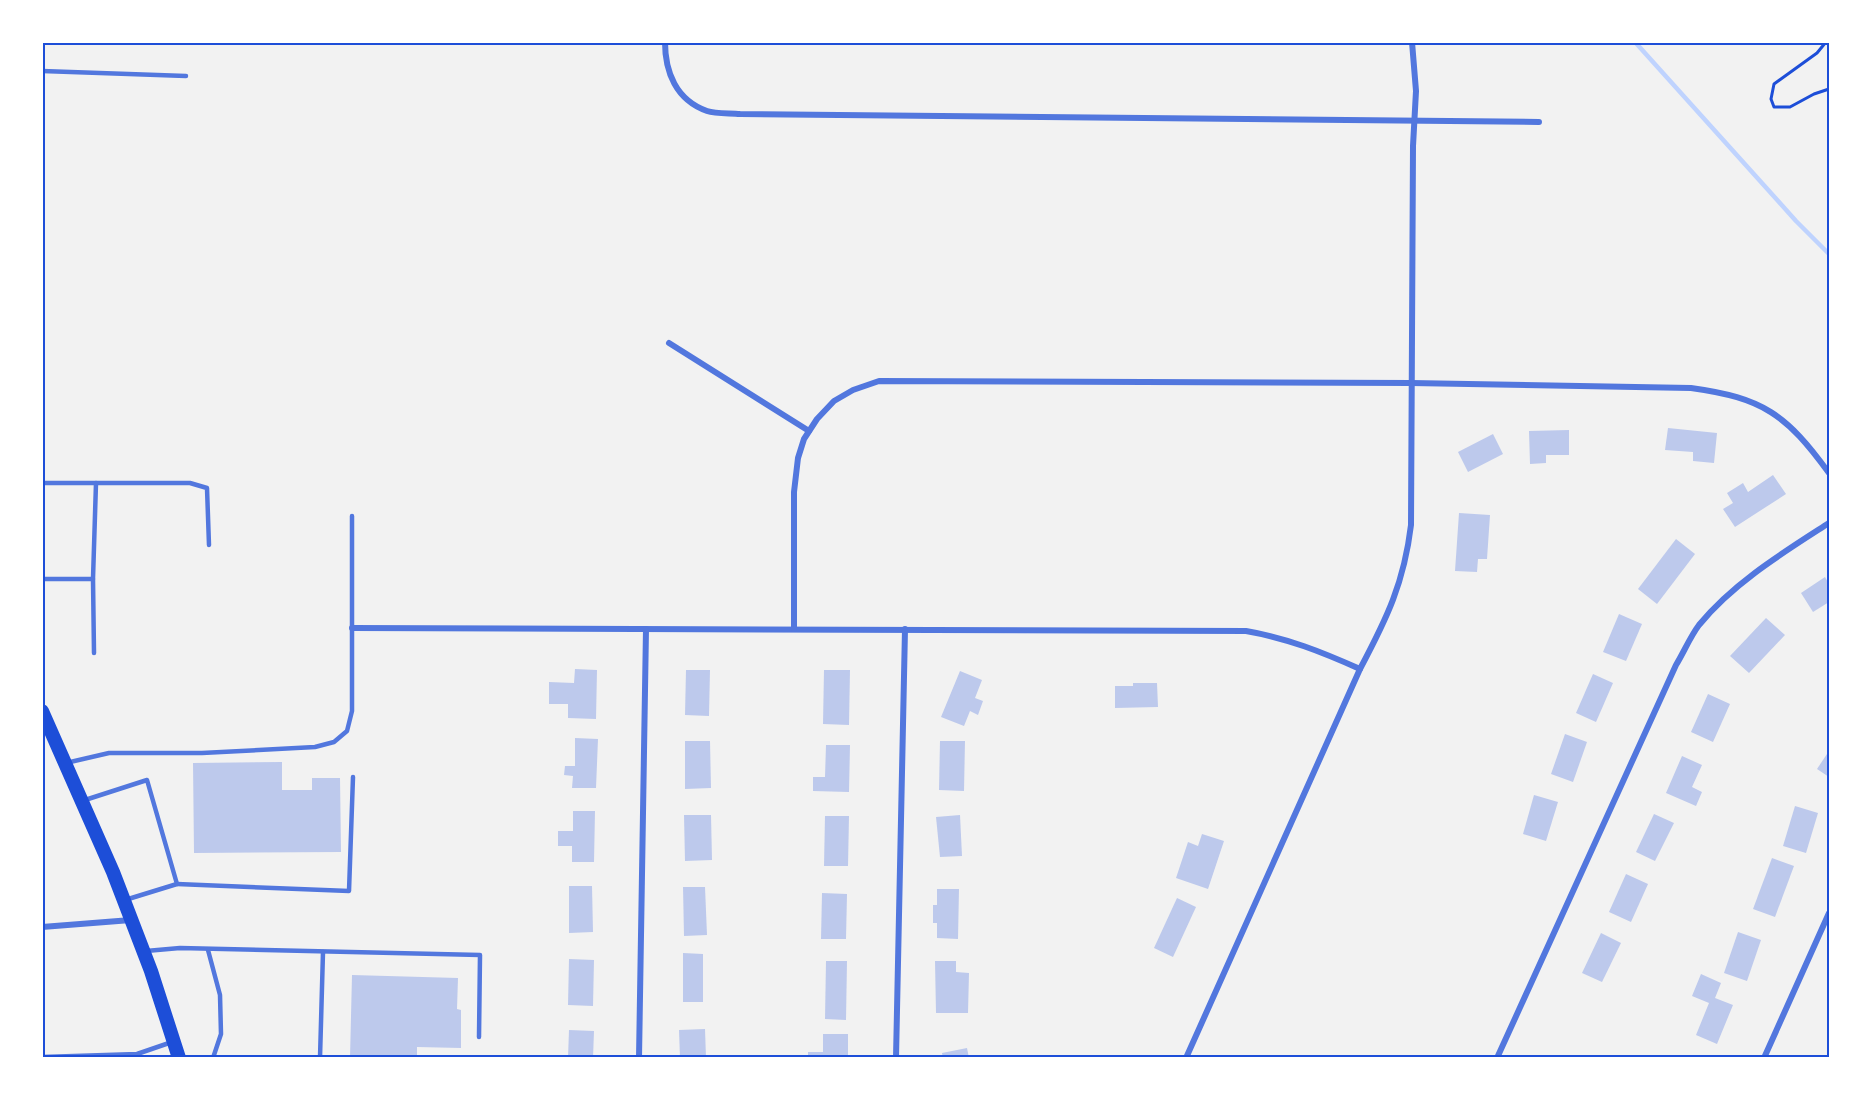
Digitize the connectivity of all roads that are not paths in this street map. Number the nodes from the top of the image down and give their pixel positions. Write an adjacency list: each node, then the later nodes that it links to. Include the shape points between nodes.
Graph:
1 (665, 42): 5 (street, via 665,60 672,83 707,111)
2 (1412, 42): 5 (street)
3 (42, 71): 4 (lane)
4 (186, 76)
5 (1414, 121): 6 (street); 8 (street)
6 (1539, 122)
7 (669, 343): 9 (street)
8 (1411, 383): 9 (street, via 879,381 834,401); 10 (street, via 1691,388 1726,393 1773,412 1813,451); 23 (street, via 1408,550 1389,614)
9 (810, 431): 20 (street, via 798,458 794,492)
10 (1829, 473)
11 (42, 483): 12 (lane)
12 (96, 483): 15 (lane, via 190,483 207,488); 17 (lane)
13 (352, 516): 18 (lane)
14 (1829, 523): 45 (street, via 1741,585 1698,627 1676,665)
15 (209, 545)
16 (42, 579): 17 (lane)
17 (93, 579): 22 (lane)
18 (352, 628): 19 (street); 25 (lane, via 352,711 347,731 334,742 315,747 202,753 109,753)
19 (646, 629): 20 (street); 42 (street)
20 (794, 629): 21 (street)
21 (905, 629): 23 (street, via 1246,631 1312,648); 43 (street)
22 (94, 653)
23 (1360, 669): 44 (street)
24 (42, 711): 25 (main road)
25 (66, 763): 27 (main road)
26 (353, 777): 28 (lane, via 349,891)
27 (82, 800): 28 (lane, via 147,780); 29 (main road)
28 (177, 884): 29 (lane)
29 (124, 900): 31 (main road)
30 (1829, 913): 46 (street)
31 (132, 920): 32 (street); 34 (main road)
32 (42, 927)
33 (208, 950): 34 (lane); 35 (lane); 40 (lane, via 220,995 221,1034)
34 (144, 952): 37 (main road)
35 (323, 952): 36 (lane, via 480,955); 41 (lane)
36 (479, 1037)
37 (174, 1042): 38 (lane, via 137,1054); 39 (main road)
38 (42, 1057)
39 (179, 1058)
40 (213, 1058)
41 (320, 1058)
42 (639, 1058)
43 (896, 1058)
44 (1186, 1058)
45 (1497, 1058)
46 (1764, 1058)

